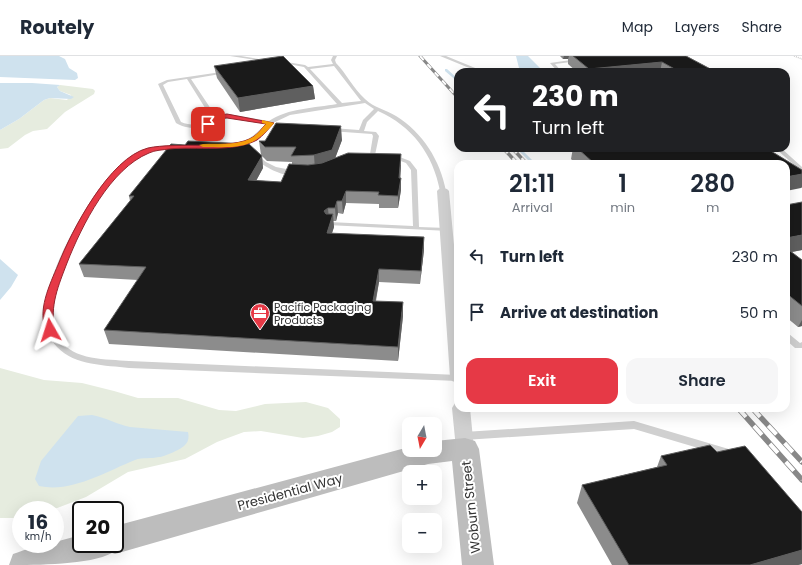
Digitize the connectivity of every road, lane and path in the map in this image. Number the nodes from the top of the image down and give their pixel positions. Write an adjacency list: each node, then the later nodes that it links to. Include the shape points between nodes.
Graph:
1 (232, 56): 7 (lane)
2 (335, 56): 9 (lane, via 333,60)
3 (442, 56): 11 (lane)
4 (794, 56): 5 (path)
5 (802, 59)
6 (581, 60): 12 (lane, via 550,61)
7 (267, 61): 8 (lane); 10 (lane)
8 (260, 65)
9 (336, 65): 10 (lane); 15 (lane)
10 (307, 68): 16 (lane)
11 (473, 68)
12 (556, 68)
13 (231, 71): 14 (lane)
14 (188, 78): 18 (lane); 18 (lane, via 165,81 160,85 178,122 185,126 202,126 212,122)
15 (366, 102): 16 (lane); 17 (lane)
16 (341, 105): 19 (lane, via 283,116)
17 (378, 108): 21 (lane, via 365,121); 28 (lane, via 406,124 420,138 436,166)
18 (214, 117): 19 (lane, via 229,116)
19 (270, 126): 22 (lane)
20 (329, 130): 21 (lane)
21 (360, 131): 30 (lane, via 376,135 369,155 402,159 414,170)
22 (246, 143): 23 (lane); 27 (lane, via 259,160 269,167)
23 (225, 145)
24 (189, 146): 35 (lane, via 149,150 134,157 102,190 85,215 60,270 49,307 50,330 63,349 74,356 95,361)
25 (782, 152): 26 (lane)
26 (802, 170)
27 (303, 173)
28 (444, 191): 31 (street)
29 (329, 224): 30 (lane)
30 (416, 228): 31 (lane)
31 (447, 230): 32 (street)
32 (454, 324)
33 (790, 339): 34 (lane, via 798,346)
34 (802, 345)
35 (454, 377)
36 (461, 412): 37 (street)
37 (465, 443): 38 (lane, via 634,425); 39 (street, Presidential Way); 42 (street, Woburn Street)
38 (738, 456)
39 (124, 537)
40 (72, 552): 41 (street)
41 (24, 565)
42 (478, 565)

